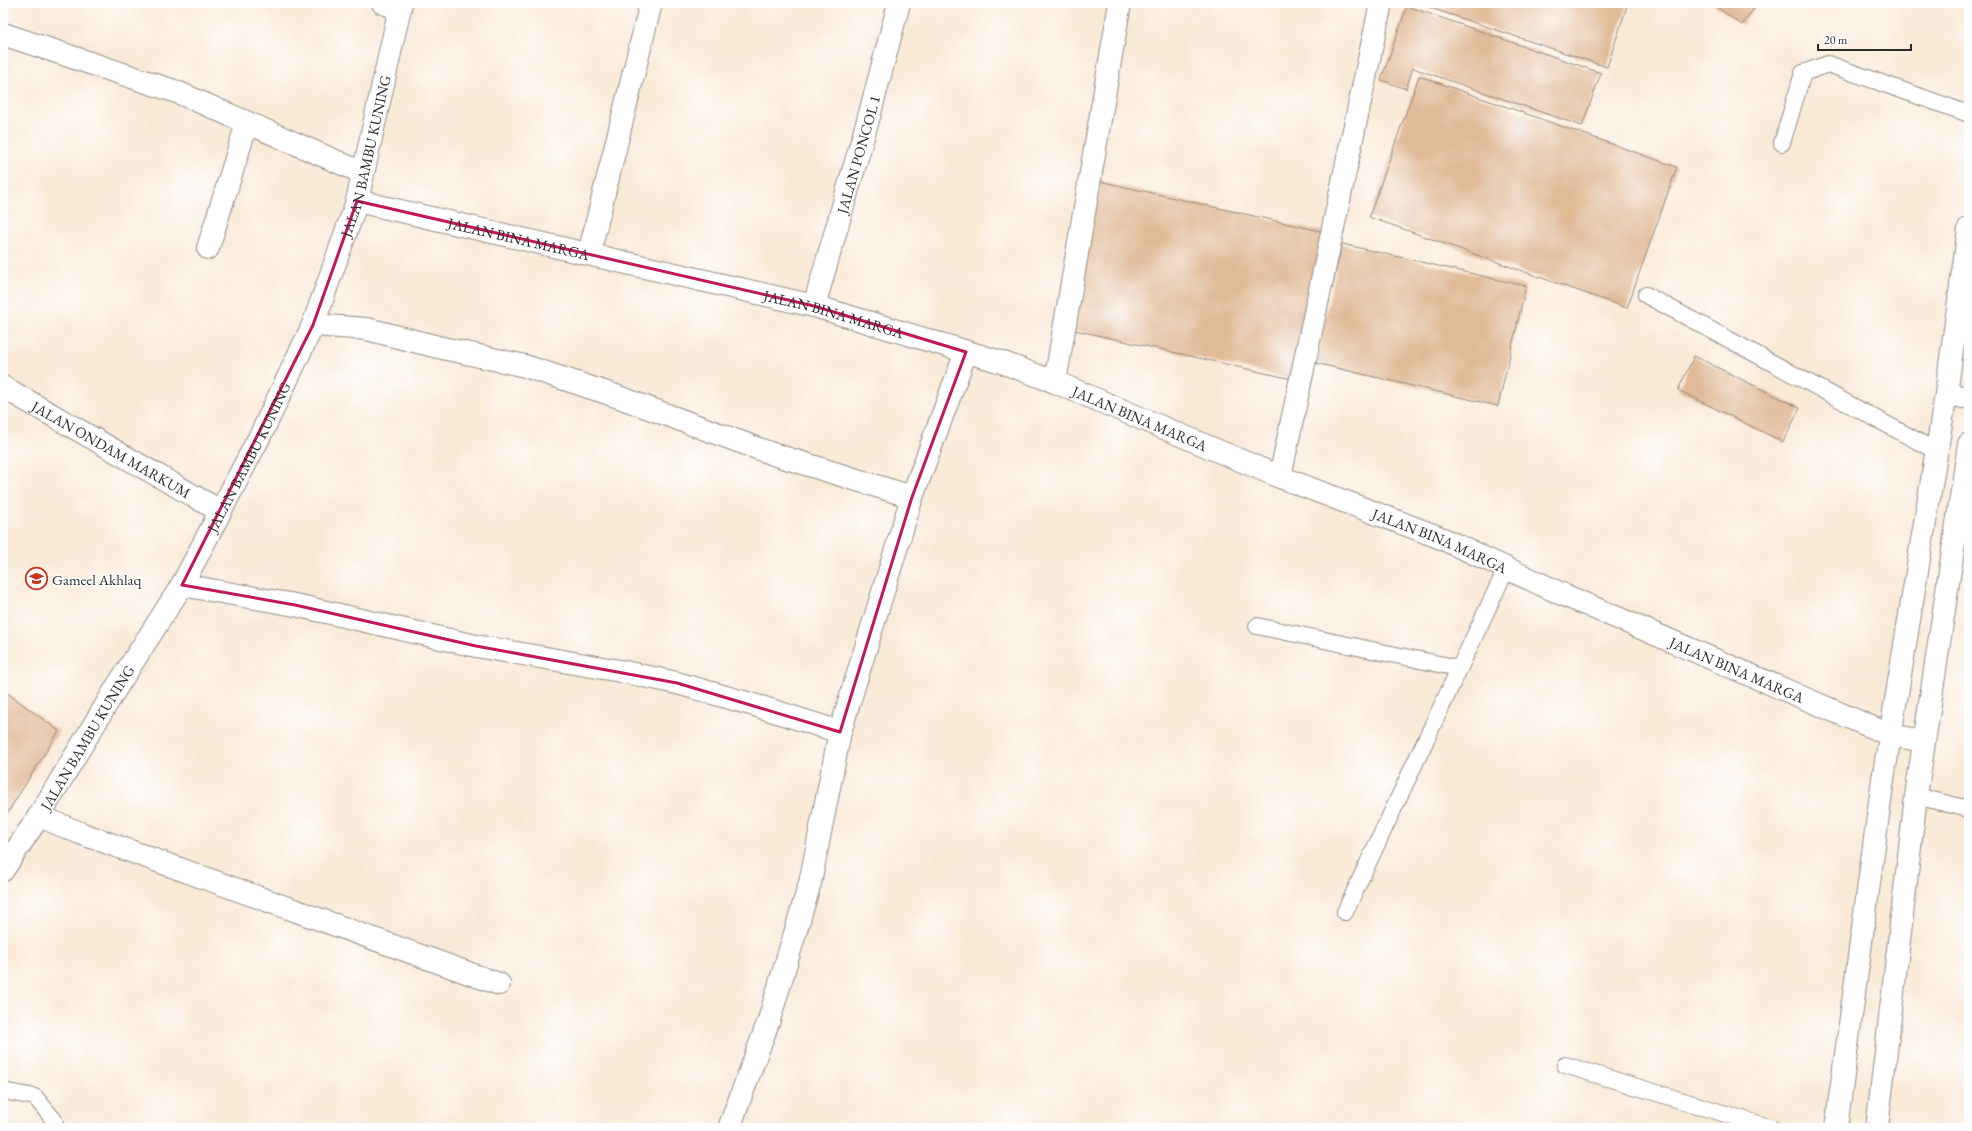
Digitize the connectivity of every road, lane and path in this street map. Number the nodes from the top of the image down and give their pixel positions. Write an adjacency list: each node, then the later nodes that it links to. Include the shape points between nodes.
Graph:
1 (651, 3): 14 (street)
2 (899, 3): 16 (street, JALAN PONCOL 1)
3 (1120, 3): 19 (street)
4 (1381, 3): 25 (street)
5 (395, 5): 10 (street, JALAN BAMBU KUNING)
6 (3, 34): 8 (street, via 177,92)
7 (1969, 114): 9 (lane, via 1828,64 1803,73)
8 (247, 123): 10 (street); 13 (street)
9 (1782, 143)
10 (363, 173): 11 (street, JALAN BAMBU KUNING)
11 (357, 201): 14 (street, JALAN BINA MARGA); 17 (street, JALAN BAMBU KUNING)
12 (1969, 228): 21 (street)
13 (208, 248)
14 (589, 254): 16 (street, JALAN BINA MARGA)
15 (1646, 295): 24 (lane)
16 (814, 306): 18 (street, JALAN BINA MARGA)
17 (313, 325): 26 (street, via 367,329 525,366 616,396 770,453); 27 (street, JALAN BAMBU KUNING, via 262,432)
18 (966, 352): 19 (street, JALAN BINA MARGA); 26 (street)
19 (1055, 382): 25 (street, JALAN BINA MARGA)
20 (3, 387): 27 (street, JALAN ONDAM MARKUM)
21 (1946, 394): 22 (street); 24 (street)
22 (1969, 398)
23 (1969, 444): 34 (street)
24 (1936, 451): 33 (street)
25 (1280, 477): 28 (street, JALAN BINA MARGA, via 1441,538)
26 (912, 497): 32 (street)
27 (220, 511): 29 (street, JALAN BAMBU KUNING)
28 (1507, 567): 31 (lane); 33 (street, JALAN BINA MARGA)
29 (182, 585): 32 (street, via 296,605 476,646 677,683 761,706); 37 (street, JALAN BAMBU KUNING, via 118,685)
30 (1257, 626): 31 (lane)
31 (1458, 668): 39 (lane)
32 (840, 732): 44 (street, via 810,884 769,1020)
33 (1890, 735): 34 (street, JALAN BINA MARGA); 46 (street)
34 (1924, 741): 35 (street)
35 (1916, 796): 36 (lane); 47 (street)
36 (1969, 809)
37 (40, 816): 38 (street, JALAN BAMBU KUNING); 40 (street, via 80,834)
38 (3, 870)
39 (1345, 912)
40 (499, 984)
41 (1565, 1065): 45 (lane)
42 (3, 1091): 43 (lane, via 35,1097 54,1120)
43 (56, 1128)
44 (729, 1128)
45 (1772, 1128)
46 (1836, 1128)
47 (1878, 1128)

